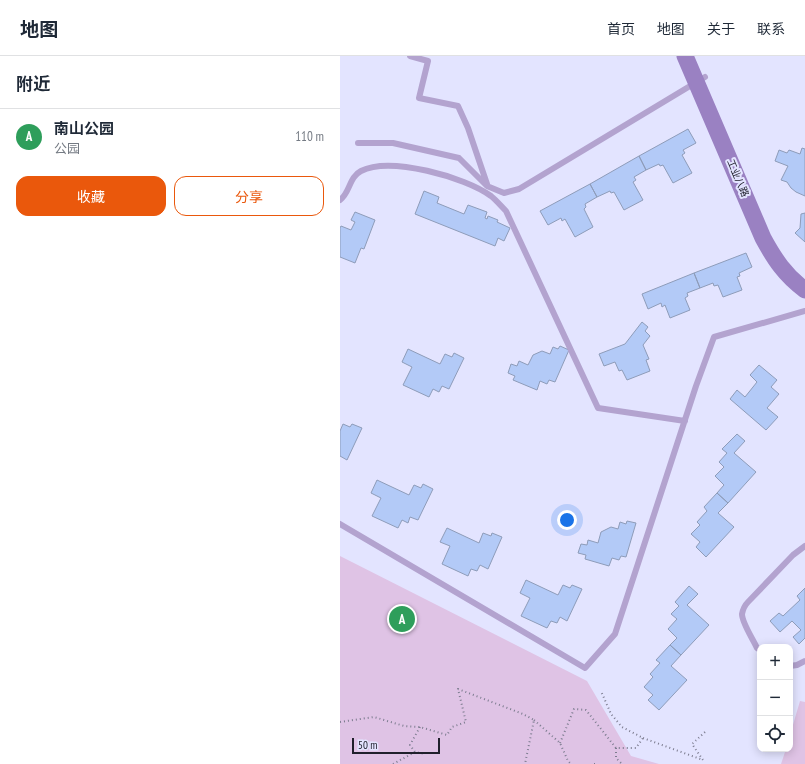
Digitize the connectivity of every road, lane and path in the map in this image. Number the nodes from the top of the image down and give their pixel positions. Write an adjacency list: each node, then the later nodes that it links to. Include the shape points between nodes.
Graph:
1 (410, 56): 6 (lane, via 428,61 419,98 458,106)
2 (685, 56): 4 (street, 工业八路)
3 (696, 56): 4 (street, 工业八路)
4 (701, 80): 6 (lane, via 519,188 504,193); 8 (street, 工业八路, via 773,233 790,262); 9 (street, 工业八路, via 763,238 782,269)
5 (358, 143): 6 (lane, via 393,143 458,158)
6 (487, 186)
7 (340, 200): 11 (lane, via 344,198 352,180 359,172 370,167 386,166 418,168 448,176 464,181 492,196 506,211 598,408)
8 (805, 277)
9 (805, 290)
10 (805, 311): 11 (lane, via 714,337)
11 (685, 421): 12 (lane, via 615,634 585,668)
12 (340, 524)
13 (805, 546): 14 (lane, via 793,555 744,607 743,620)
14 (757, 648)
15 (805, 661): 16 (lane)
16 (793, 666)
17 (601, 691): 22 (path, via 611,714 622,726)
18 (534, 720): 20 (path, via 458,689 466,722 452,727 447,735); 23 (path); 28 (path)
19 (340, 722): 20 (path, via 374,717 404,726)
20 (420, 727): 25 (path, via 410,746)
21 (705, 732): 22 (path, via 692,744 703,760)
22 (643, 738): 24 (path, via 636,748)
23 (560, 742): 24 (path, via 574,709 586,710); 29 (path)
24 (616, 748): 30 (path, via 616,758)
25 (415, 752): 26 (path); 27 (path)
26 (425, 754)
27 (393, 764)
28 (525, 764)
29 (571, 764)
30 (622, 764)

